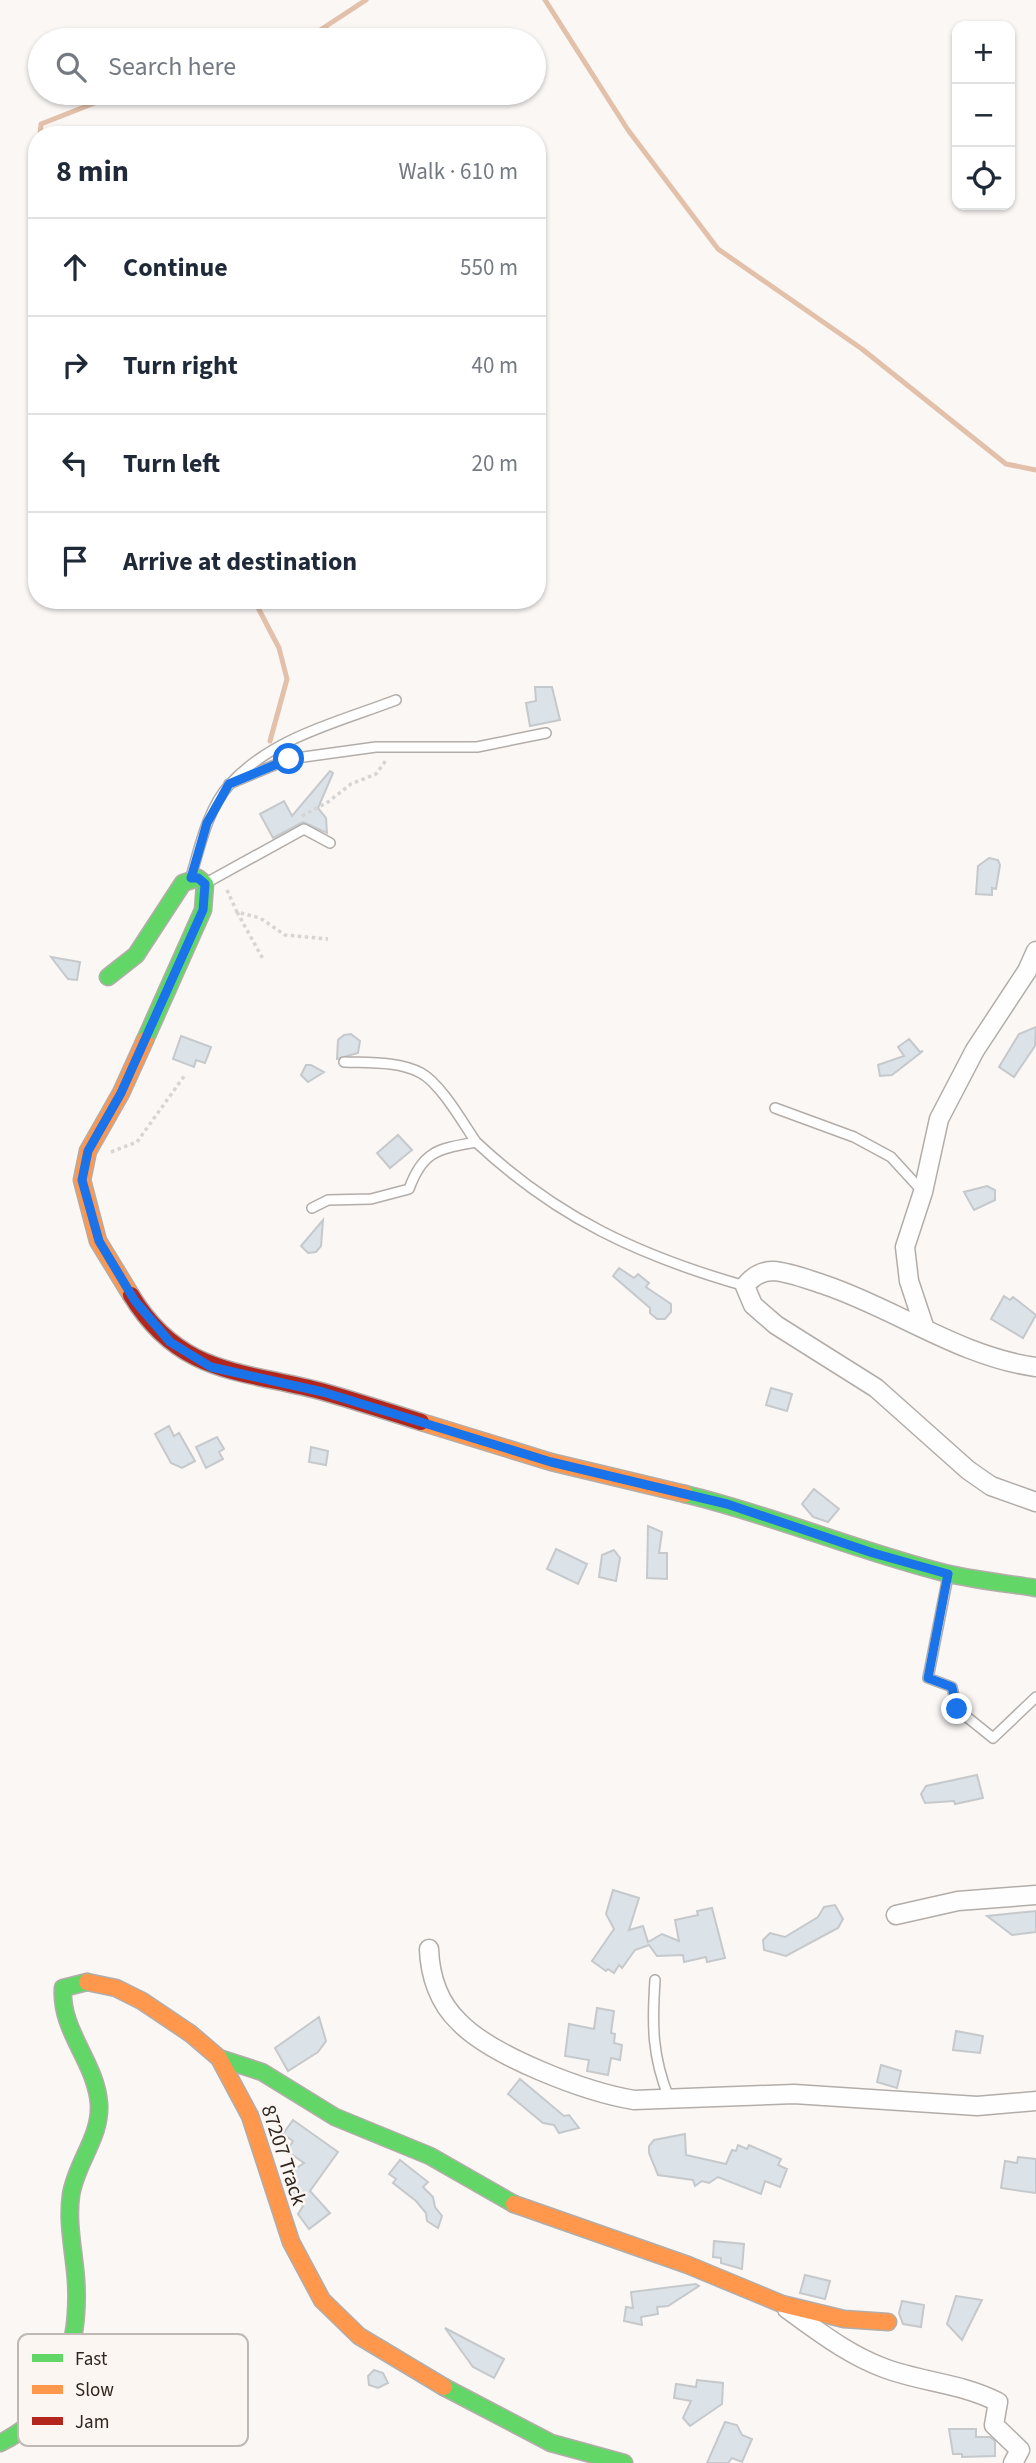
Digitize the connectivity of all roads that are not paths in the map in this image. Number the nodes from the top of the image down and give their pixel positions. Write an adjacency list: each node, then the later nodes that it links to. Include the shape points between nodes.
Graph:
1 (396, 700): 3 (lane, via 274,747)
2 (546, 733): 3 (lane, via 477,747 394,747 289,759)
3 (229, 784): 5 (lane, via 207,823)
4 (330, 843): 5 (lane, via 304,829 220,875)
5 (198, 881): 7 (street, via 177,889 136,955); 17 (street, via 203,910 121,1093 88,1151 82,1180 99,1241 135,1301 158,1329 211,1367 323,1392 551,1462 727,1504)
6 (1036, 951): 11 (street, via 951,1093 939,1119)
7 (108, 977)
8 (344, 1062): 10 (lane, via 391,1065 421,1073)
9 (775, 1108): 11 (lane, via 854,1137 891,1157)
10 (476, 1142): 12 (lane, via 435,1150 416,1171 409,1189 371,1199 328,1200); 13 (lane, via 546,1201 596,1230 687,1269)
11 (923, 1192): 14 (street, via 905,1247 905,1266)
12 (312, 1208)
13 (745, 1286): 14 (street, via 771,1271 798,1276 887,1308); 16 (street, via 753,1305 776,1325 876,1388 968,1470 992,1486)
14 (925, 1329): 15 (street, via 991,1356)
15 (1036, 1367)
16 (1036, 1502)
17 (948, 1574): 18 (street); 19 (lane, via 928,1678 952,1687 957,1709 993,1738)
18 (1036, 1588)
19 (1036, 1697)
20 (1036, 1895): 21 (street, via 958,1901)
21 (896, 1915)
22 (429, 1950): 25 (street, via 435,1986 457,2021 474,2036 535,2067 613,2096)
23 (655, 1980): 25 (lane, via 652,2025 656,2066)
24 (219, 2058): 27 (street, via 262,2072 335,2117 430,2156 511,2203 688,2265); 29 (street, 87207 Track, via 128,1993 85,1981 63,1988 61,2006 89,2065 99,2101 97,2131 75,2182 72,2202 75,2319); 32 (street, 87207 Track, via 263,2145 293,2248 318,2293 346,2325 528,2433 573,2451)
25 (668, 2098): 26 (street, via 794,2094 977,2106)
26 (1036, 2101)
27 (782, 2304): 28 (street, via 844,2319); 33 (street, via 814,2331 884,2368 972,2389 998,2402 994,2425 1020,2450)
28 (888, 2322)
29 (71, 2334)
30 (18, 2436): 31 (street, 87207 Track)
31 (0, 2443)
32 (624, 2463)
33 (1013, 2463)

